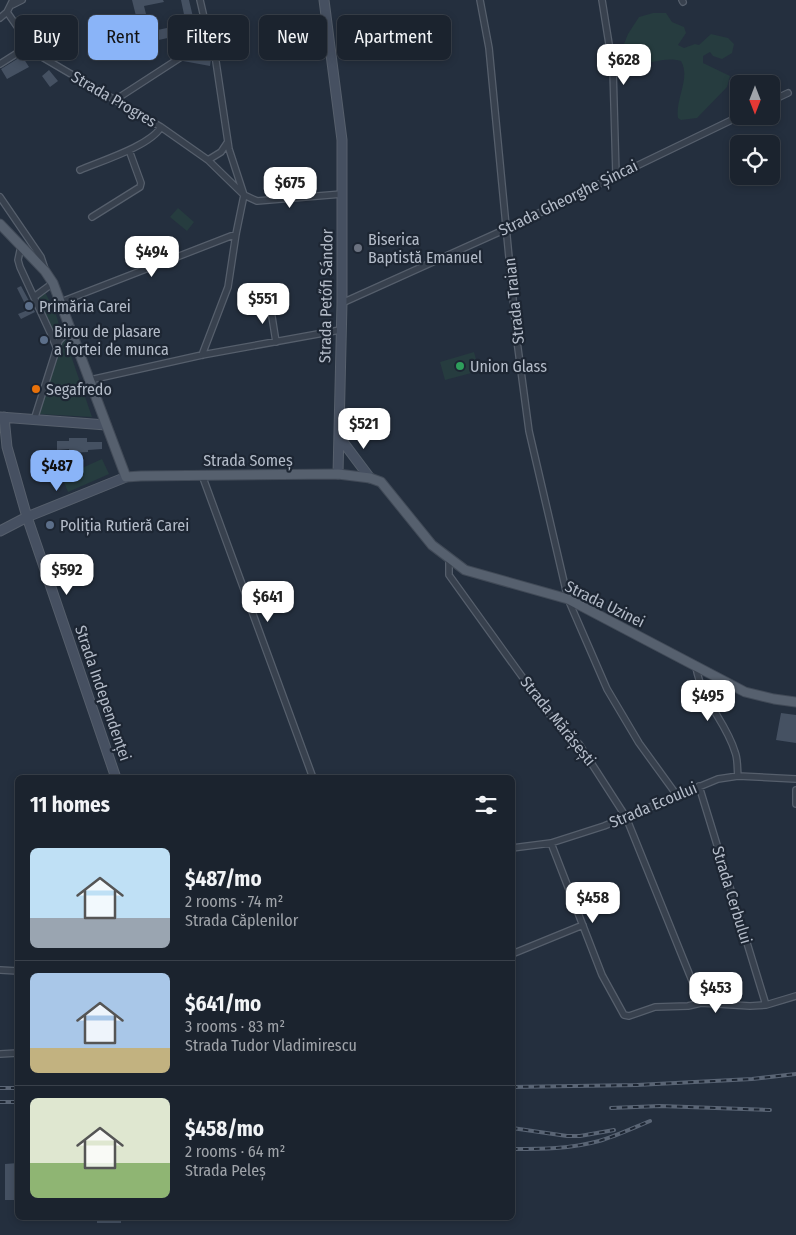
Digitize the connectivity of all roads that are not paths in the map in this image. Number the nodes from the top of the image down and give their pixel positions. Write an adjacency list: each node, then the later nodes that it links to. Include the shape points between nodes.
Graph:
1 (22, 0): 6 (street)
2 (200, 0): 8 (street)
3 (324, 0): 26 (main road, Strada Petőfi Sándor, via 342,140)
4 (480, 0): 31 (street, Strada Traian, via 489,48)
5 (602, 0): 25 (street, via 613,69)
6 (12, 3): 7 (street)
7 (7, 12): 9 (street); 10 (street, Strada Progres)
8 (203, 15)
9 (0, 18)
10 (15, 23)
11 (15, 54): 15 (street)
12 (47, 60): 18 (street, Strada Progres)
13 (176, 60): 18 (street)
14 (216, 60): 21 (street)
15 (0, 64)
16 (788, 93): 17 (street)
17 (780, 97)
18 (115, 100): 20 (street, Strada Progres)
19 (730, 121): 25 (street, Strada Gheorghe Șincai)
20 (161, 127): 22 (street); 23 (street, Strada Progres)
21 (227, 143): 23 (street, via 221,152); 27 (street)
22 (129, 150): 24 (street); 29 (street, via 140,187)
23 (208, 160): 27 (street, Strada Progres)
24 (80, 170)
25 (616, 175): 31 (street, Strada Gheorghe Șincai)
26 (342, 194): 27 (street, via 257,201); 38 (main road, Strada Petőfi Sándor)
27 (244, 196): 32 (street)
28 (0, 197): 34 (street, via 41,257)
29 (92, 217)
30 (0, 224): 33 (main road)
31 (506, 229): 38 (street, Strada Gheorghe Șincai); 57 (street, Strada Traian, via 529,431)
32 (236, 234): 37 (street); 44 (street, via 228,287)
33 (21, 246): 34 (main road); 36 (street, via 18,260)
34 (45, 271): 35 (main road)
35 (53, 283): 36 (street); 37 (main road)
36 (34, 297): 43 (street)
37 (61, 302): 40 (main road)
38 (342, 303): 41 (main road, Strada Petőfi Sándor)
39 (270, 304): 42 (street)
40 (71, 328): 43 (street, via 62,336); 45 (main road)
41 (340, 330): 42 (street); 49 (main road, Strada Petőfi Sándor)
42 (276, 342): 44 (street)
43 (56, 349): 47 (street)
44 (202, 355): 45 (street)
45 (90, 380): 48 (main road)
46 (2, 417): 47 (main road); 54 (main road, Strada Independenței)
47 (34, 420): 48 (main road)
48 (106, 425): 52 (main road)
49 (340, 438): 50 (main road, Strada Petőfi Sándor); 53 (main road)
50 (338, 474): 51 (main road, Strada Someș); 53 (main road, Strada Someș)
51 (202, 475): 52 (main road, Strada Someș); 61 (street)
52 (126, 478): 54 (main road)
53 (370, 478): 56 (main road, Strada Uzinei, via 381,482 432,545)
54 (26, 517): 55 (main road); 60 (main road, Strada Independenței)
55 (0, 531)
56 (449, 559): 57 (main road, Strada Uzinei, via 465,570); 68 (street, Strada Mărășești, via 449,575 549,714 590,759)
57 (568, 599): 58 (main road, Strada Uzinei); 66 (street, Strada Traian, via 607,689)
58 (696, 667): 59 (main road, Strada Uzinei, via 745,692); 62 (street, via 699,684 730,738 736,754)
59 (796, 702)
60 (115, 775)
61 (312, 775)
62 (738, 776): 63 (street, Strada Ecoului); 64 (street, Strada Ecoului, via 718,778)
63 (796, 779)
64 (699, 786): 66 (street, Strada Ecoului); 77 (street, Strada Cerbului)
65 (796, 790): 67 (street)
66 (676, 794): 68 (street, Strada Ecoului)
67 (796, 804)
68 (626, 817): 69 (street, Strada Ecoului); 76 (street, Strada Mărășești)
69 (551, 843): 70 (street, Strada Ecoului); 71 (street)
70 (515, 848)
71 (583, 925): 72 (street); 76 (street, via 602,975 624,1015 655,1007)
72 (515, 953)
73 (0, 970): 74 (street)
74 (15, 971)
75 (796, 996): 77 (street)
76 (701, 1003): 77 (street)
77 (766, 1006)
78 (0, 1054): 79 (street)
79 (15, 1054)

